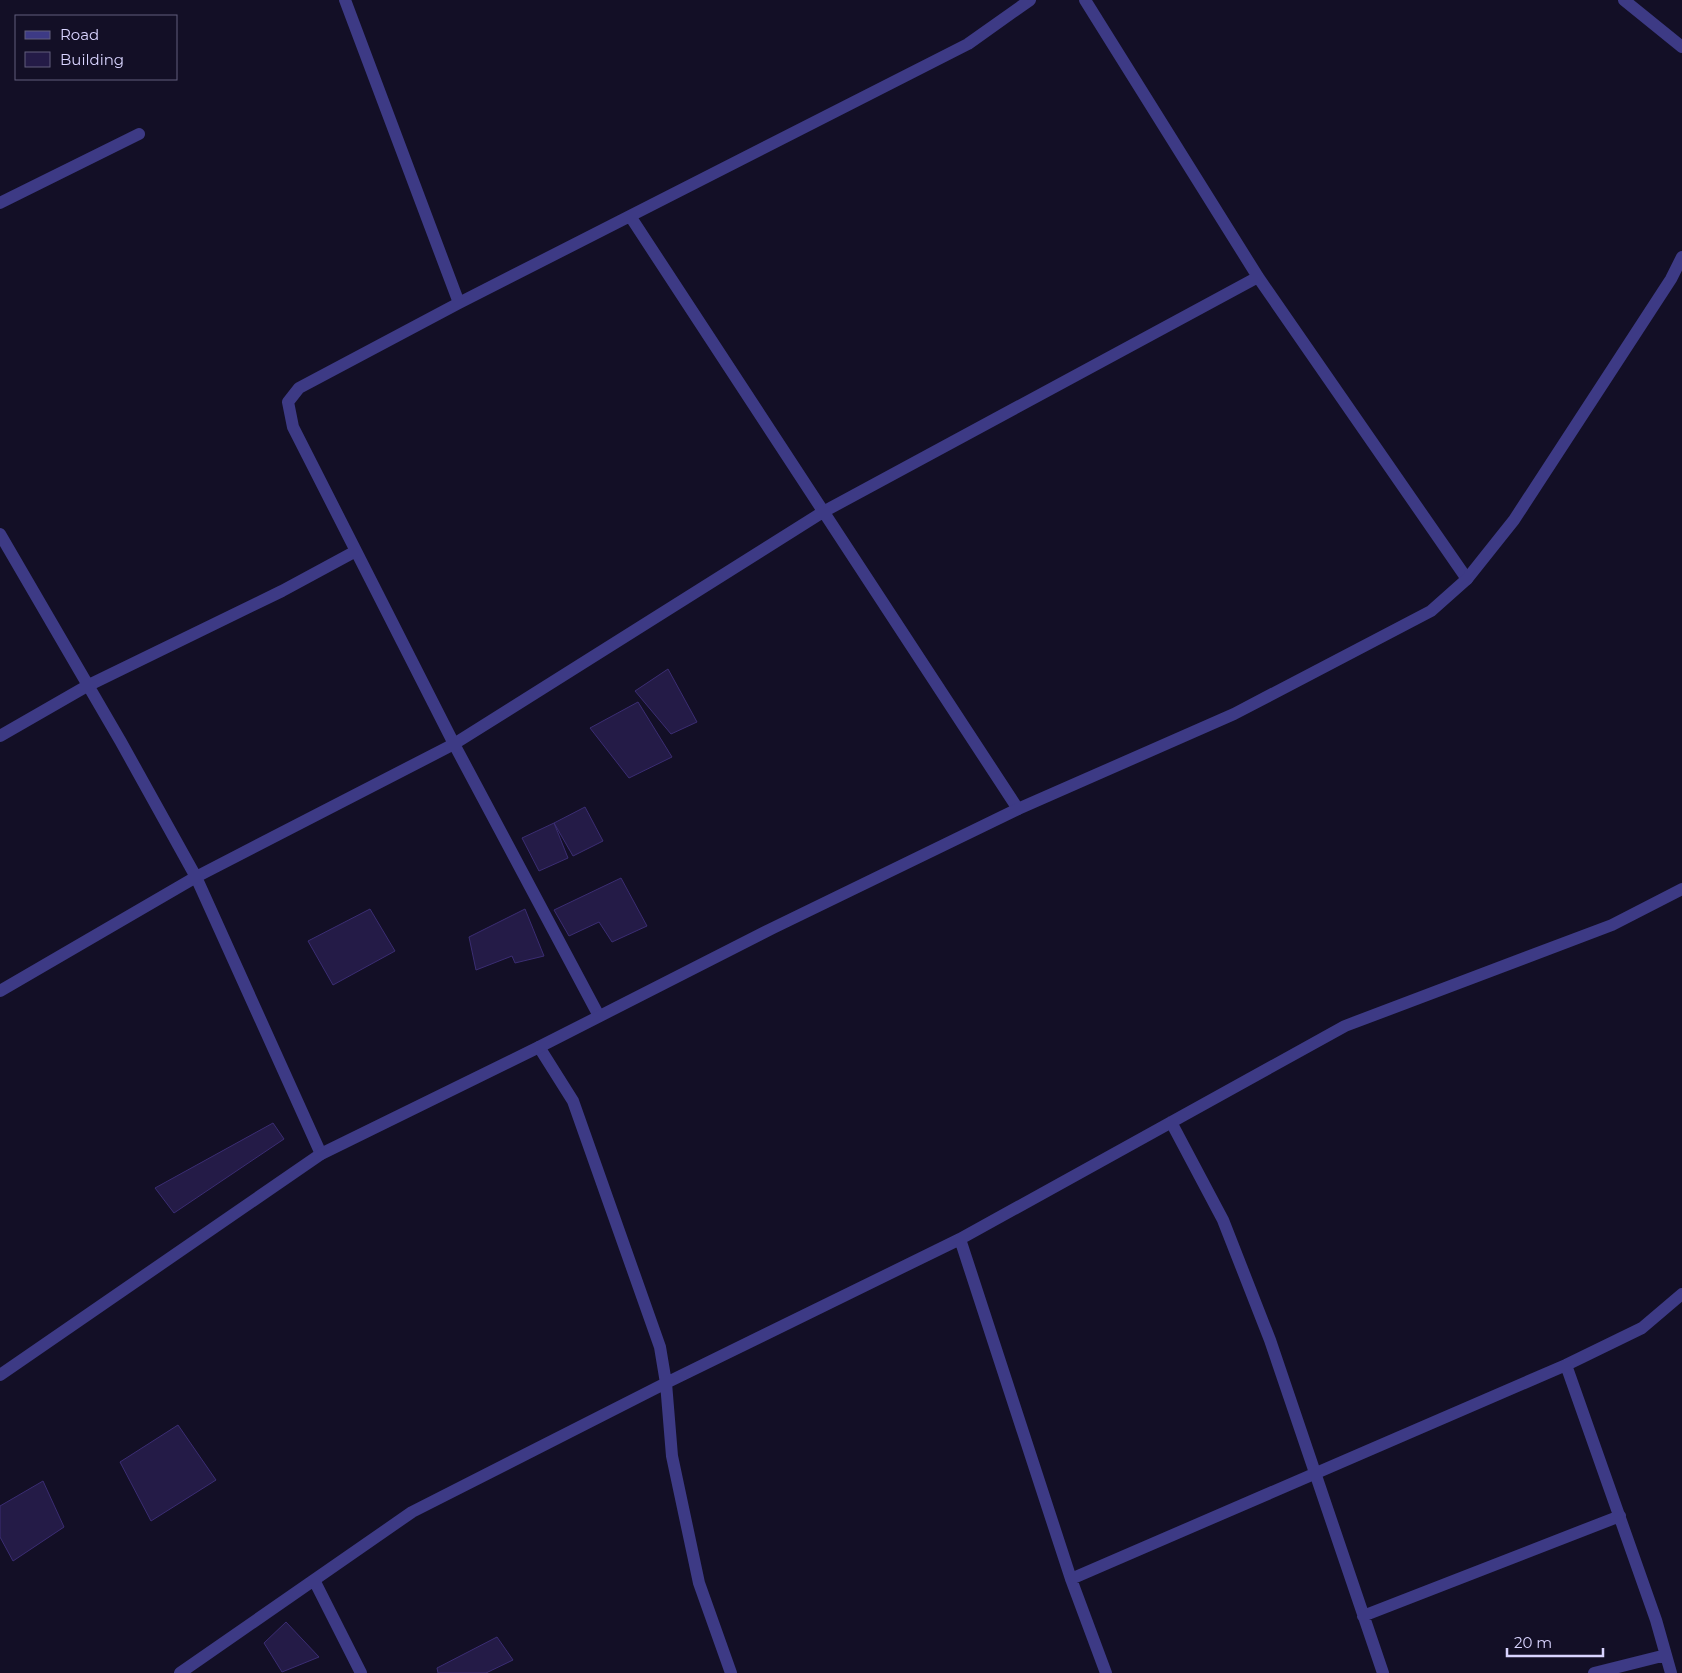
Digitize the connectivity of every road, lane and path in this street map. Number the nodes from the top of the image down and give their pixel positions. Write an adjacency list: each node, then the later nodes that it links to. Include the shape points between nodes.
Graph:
1 (345, 0): 11 (street)
2 (1030, 0): 8 (street, via 968,44)
3 (1085, 0): 10 (street)
4 (1624, 0): 5 (street)
5 (1682, 47)
6 (139, 134): 7 (street)
7 (0, 203)
8 (630, 216): 11 (street); 12 (street)
9 (1682, 257): 15 (street, via 1671,279 1514,520)
10 (1258, 276): 12 (street); 15 (street)
11 (459, 303): 14 (street, via 299,388 288,402 293,427)
12 (823, 512): 18 (street); 19 (street)
13 (0, 534): 16 (street)
14 (356, 551): 16 (street, via 282,591); 18 (street)
15 (1467, 579): 19 (street, via 1432,611 1234,714)
16 (87, 686): 17 (street); 20 (street)
17 (0, 736)
18 (454, 744): 20 (street); 23 (street)
19 (1018, 810): 23 (street)
20 (196, 877): 22 (street); 26 (street)
21 (1682, 889): 25 (street, via 1612,925 1345,1026)
22 (0, 992)
23 (598, 1016): 24 (street)
24 (539, 1047): 26 (street); 31 (street, via 573,1101 660,1347)
25 (1171, 1122): 27 (street); 32 (street, via 1223,1220 1270,1340)
26 (321, 1154): 30 (street)
27 (960, 1239): 31 (street); 34 (street)
28 (1682, 1294): 29 (street, via 1642,1328)
29 (1566, 1365): 32 (street); 33 (street)
30 (0, 1375)
31 (666, 1383): 35 (street, via 412,1512); 40 (street, via 672,1456 699,1583)
32 (1315, 1474): 34 (street); 36 (street)
33 (1620, 1516): 36 (street); 37 (street)
34 (1071, 1579): 41 (street)
35 (314, 1580): 38 (street); 39 (street)
36 (1363, 1616): 42 (street)
37 (1666, 1655): 43 (street); 44 (street)
38 (180, 1673)
39 (361, 1673)
40 (731, 1673)
41 (1106, 1673)
42 (1383, 1673)
43 (1594, 1673)
44 (1671, 1673)

